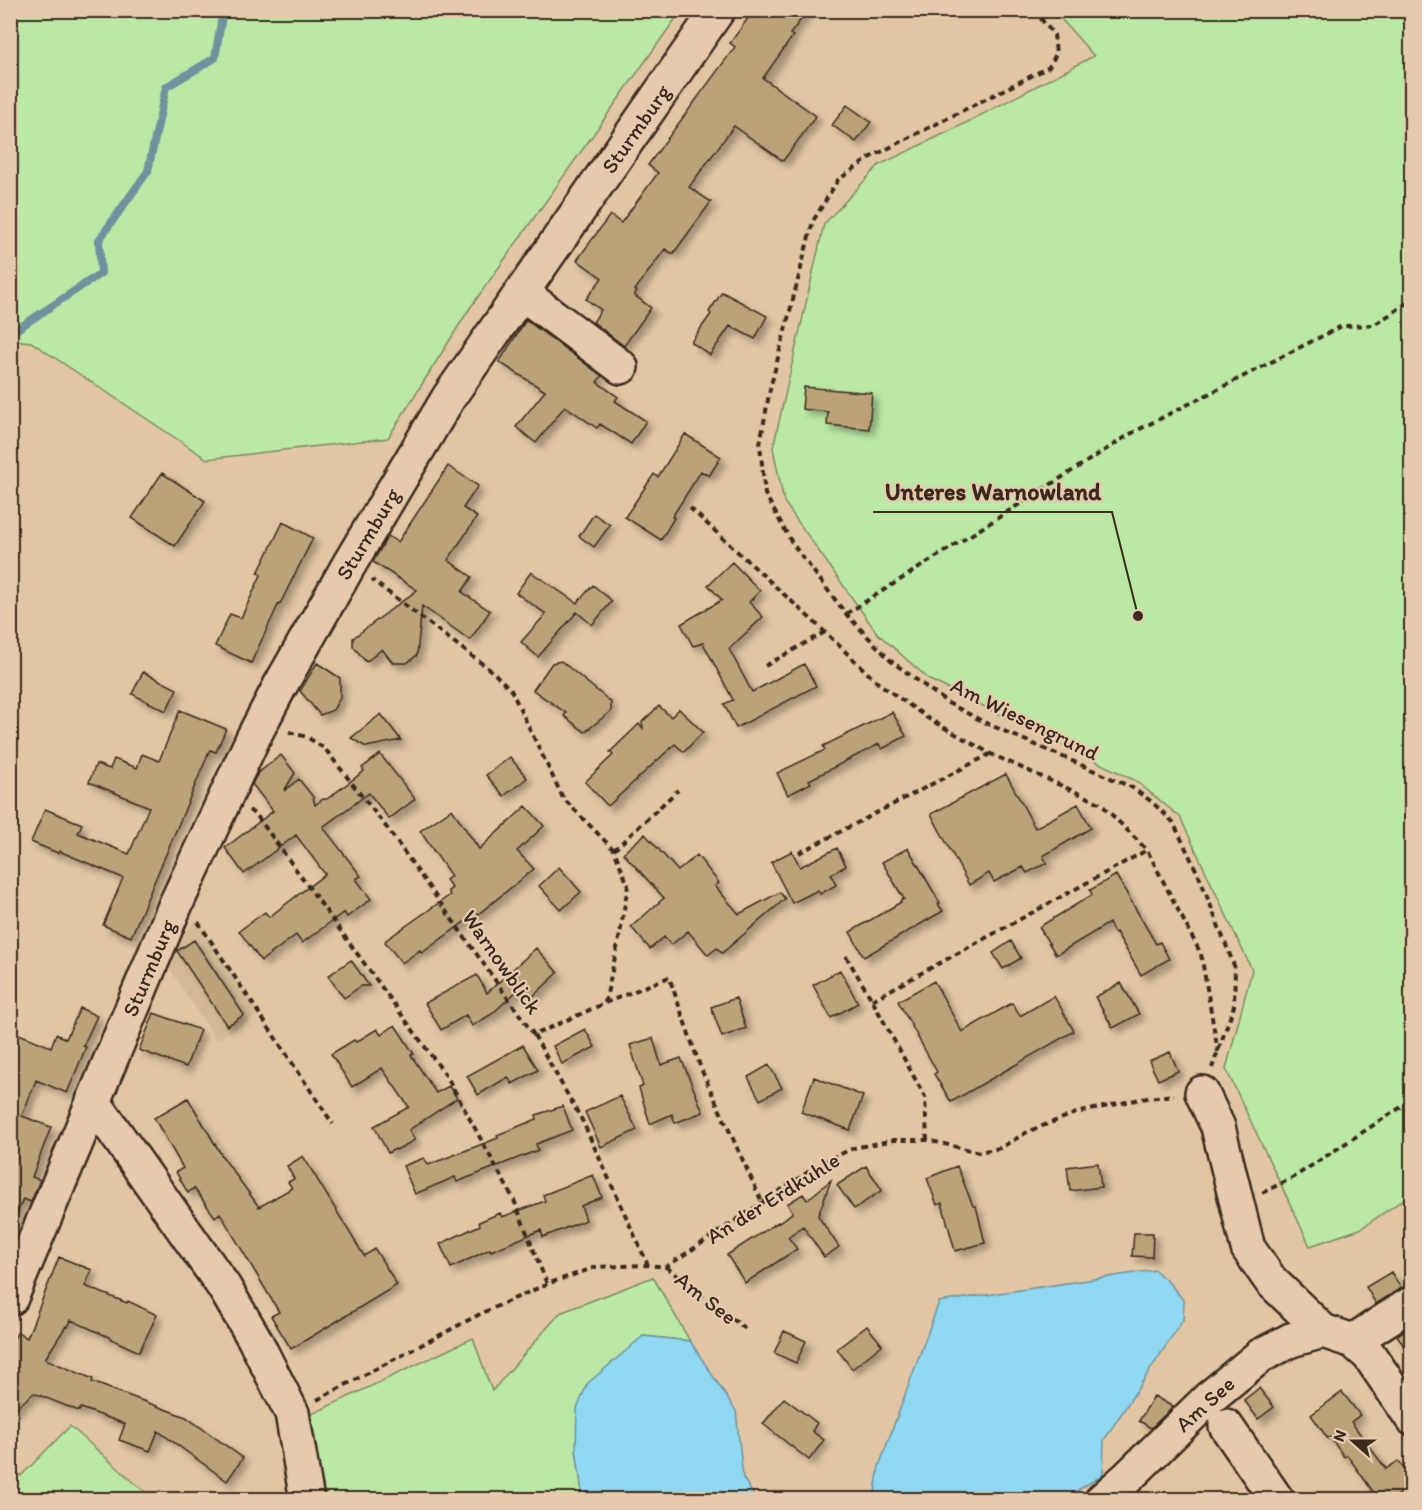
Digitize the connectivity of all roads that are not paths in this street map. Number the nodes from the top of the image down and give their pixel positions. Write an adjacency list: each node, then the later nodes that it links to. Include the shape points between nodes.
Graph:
1 (718, 10): 2 (street, Sturmburg)
2 (522, 293): 3 (street); 5 (street, Sturmburg, via 449,397 350,563 254,736 175,906)
3 (621, 367)
4 (1202, 1093): 8 (street, via 1218,1127 1248,1248 1271,1281)
5 (93, 1101): 6 (street, Sturmburg); 11 (street, via 224,1287 254,1338 292,1413)
6 (11, 1298)
7 (1412, 1303): 8 (street, Am See)
8 (1338, 1336): 9 (street, via 1370,1355); 12 (street, Am See, via 1291,1340 1260,1356 1208,1399)
9 (1412, 1418)
10 (1226, 1426): 13 (street, Am See)
11 (307, 1500)
12 (1102, 1500)
13 (1277, 1500)

